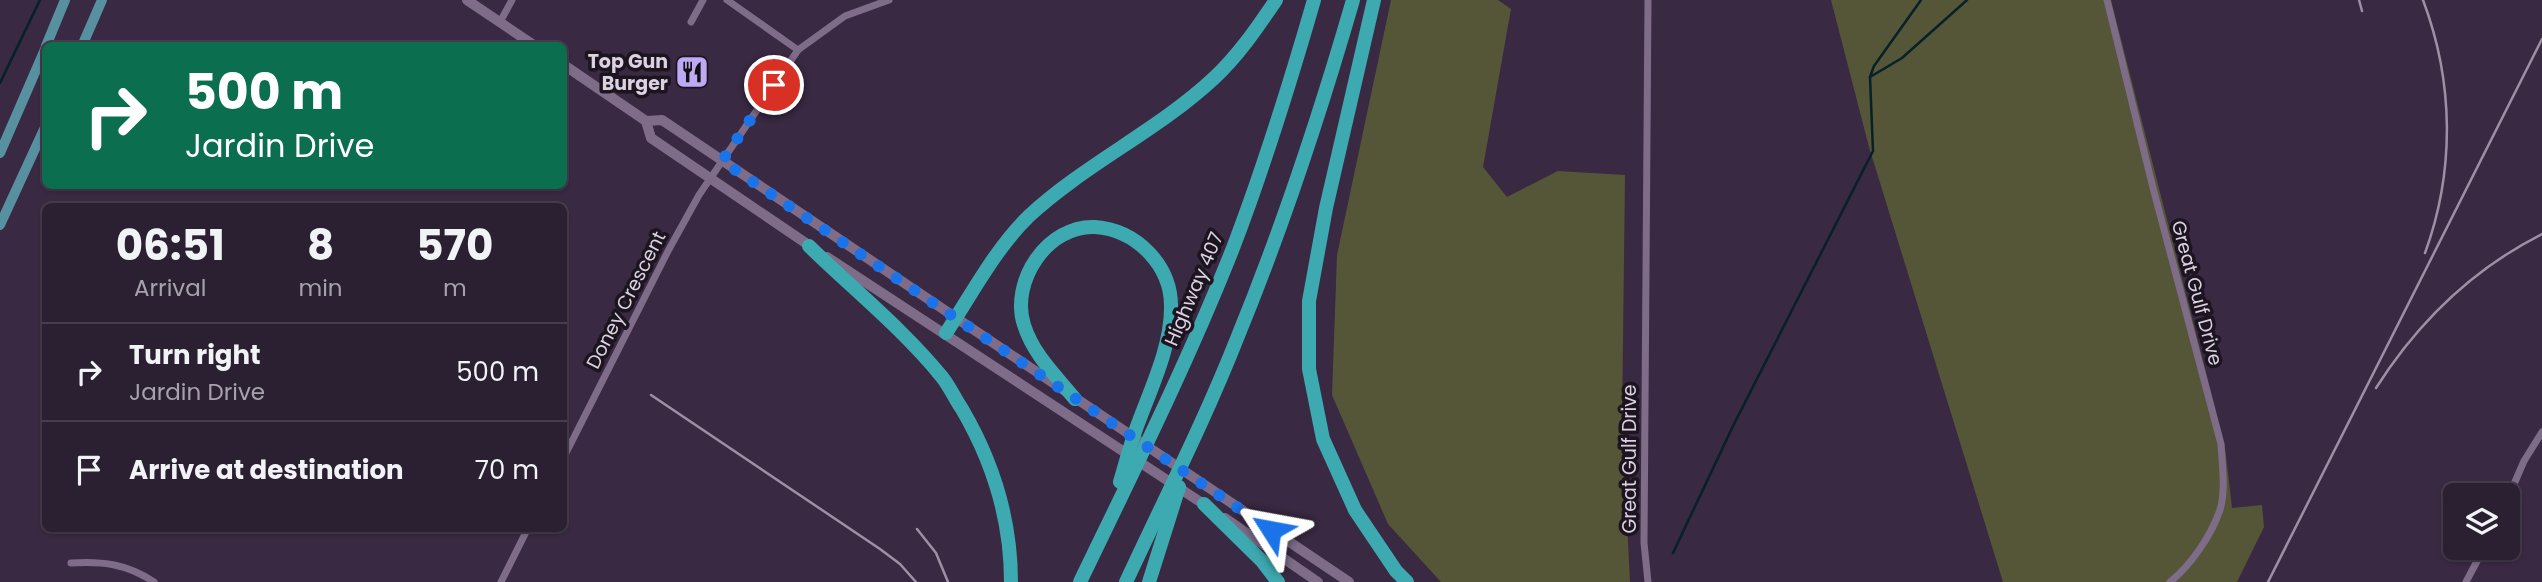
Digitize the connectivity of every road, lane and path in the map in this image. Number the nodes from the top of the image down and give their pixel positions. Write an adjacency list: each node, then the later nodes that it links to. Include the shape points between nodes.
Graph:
1 (65, 0): 16 (main road)
2 (103, 0): 17 (main road)
3 (467, 0): 14 (main road)
4 (512, 0): 14 (street)
5 (703, 0): 15 (street)
6 (727, 0): 19 (street)
7 (889, 0): 19 (street, Doney Crescent, via 845,16)
8 (1276, 0): 29 (highway, via 1247,43 1213,79 1028,217 1007,239)
9 (1314, 0): 37 (highway, Highway 407, via 1228,258 1178,377)
10 (1353, 0): 33 (highway, via 1293,194)
11 (1374, 0): 50 (highway, via 1309,301 1309,369 1323,439 1355,510)
12 (1648, 0): 51 (street, Great Gulf Drive, via 1644,543)
13 (2107, 0): 52 (street, Great Gulf Drive, via 2221,444 2220,509 2201,547)
14 (500, 22): 18 (main road)
15 (691, 22)
16 (48, 42)
17 (84, 42)
18 (529, 42)
19 (798, 50): 25 (street, Doney Crescent)
20 (42, 55): 24 (main road)
21 (567, 67): 22 (main road)
22 (646, 121): 25 (main road, via 662,120); 26 (main road, via 651,138)
23 (42, 134): 27 (main road)
24 (0, 153)
25 (722, 161): 26 (street, Doney Crescent); 29 (main road)
26 (710, 178): 28 (main road); 34 (street, Doney Crescent)
27 (0, 225)
28 (809, 246): 30 (main road); 43 (highway, via 918,350 950,390 976,434 1002,501)
29 (955, 319): 30 (highway); 31 (main road)
30 (946, 333): 36 (main road)
31 (1075, 399): 37 (highway, via 1032,344 1023,323 1020,297 1028,271 1045,248 1070,232 1094,227 1124,234 1148,250 1162,270 1171,309 1154,381); 49 (main road)
32 (2542, 432): 35 (street)
33 (1196, 434): 45 (highway); 46 (highway)
34 (567, 451)
35 (2514, 483)
36 (1204, 504): 47 (highway); 48 (main road)
37 (1105, 529): 44 (highway, Highway 407)
38 (526, 532): 42 (street)
39 (2478, 560): 53 (street)
40 (71, 563): 41 (street, via 125,566)
41 (154, 582)
42 (501, 582)
43 (1010, 582)
44 (1080, 582)
45 (1126, 582)
46 (1149, 582)
47 (1278, 582)
48 (1318, 582)
49 (1349, 582)
50 (1407, 582)
51 (1648, 582)
52 (2170, 582)
53 (2466, 582)

